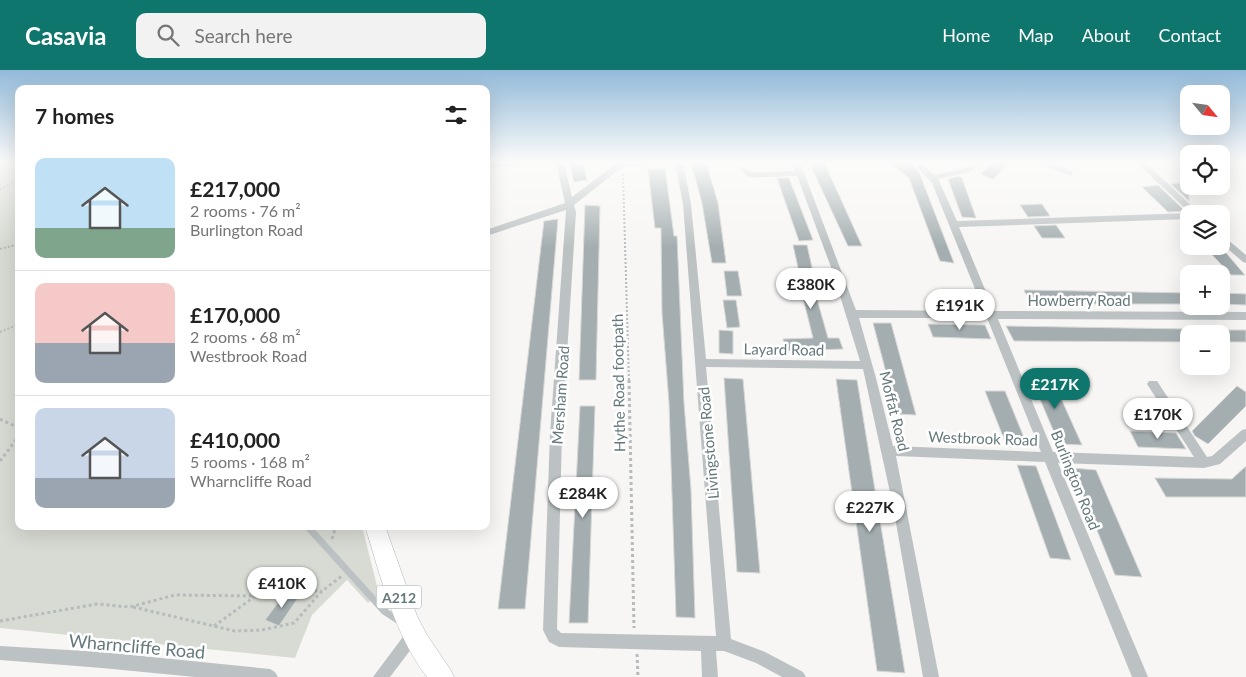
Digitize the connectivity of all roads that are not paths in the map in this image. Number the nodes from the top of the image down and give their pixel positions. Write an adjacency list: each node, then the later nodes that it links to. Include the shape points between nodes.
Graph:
1 (567, 190): 7 (street, Mersham Road)
2 (588, 190): 7 (street)
3 (684, 190): 17 (street, Livingstone Road)
4 (808, 190): 14 (street, Moffat Road)
5 (938, 190): 10 (street, Burlington Road)
6 (1171, 190): 8 (street)
7 (570, 204): 11 (street); 27 (street, Mersham Road, via 567,296 556,434 550,630 559,640)
8 (1186, 205)
9 (1180, 216): 10 (street)
10 (952, 224): 15 (street, Burlington Road)
11 (490, 232)
12 (1230, 245): 13 (street)
13 (1246, 260)
14 (852, 314): 15 (street, Howberry Road); 18 (street, Moffat Road)
15 (990, 314): 16 (street, Howberry Road); 22 (street, Burlington Road)
16 (1246, 316)
17 (701, 363): 18 (street, Layard Road); 28 (street, Livingstone Road)
18 (867, 365): 21 (street, Moffat Road)
19 (1153, 384): 23 (street)
20 (1246, 434): 23 (street, via 1216,460)
21 (888, 451): 22 (street, Westbrook Road); 35 (street, Moffat Road)
22 (1049, 456): 23 (street, Westbrook Road); 36 (street, Burlington Road)
23 (1204, 463)
24 (311, 530): 26 (lane, via 384,611)
25 (376, 530): 26 (main road, A212)
26 (411, 631): 31 (street); 32 (main road, A212)
27 (708, 643): 28 (street, Mersham Road); 33 (street)
28 (724, 644): 34 (street, via 760,656)
29 (0, 653): 30 (street, Wharncliffe Road)
30 (270, 677)
31 (381, 677)
32 (442, 677)
33 (710, 677)
34 (798, 677)
35 (931, 677)
36 (1140, 677)

